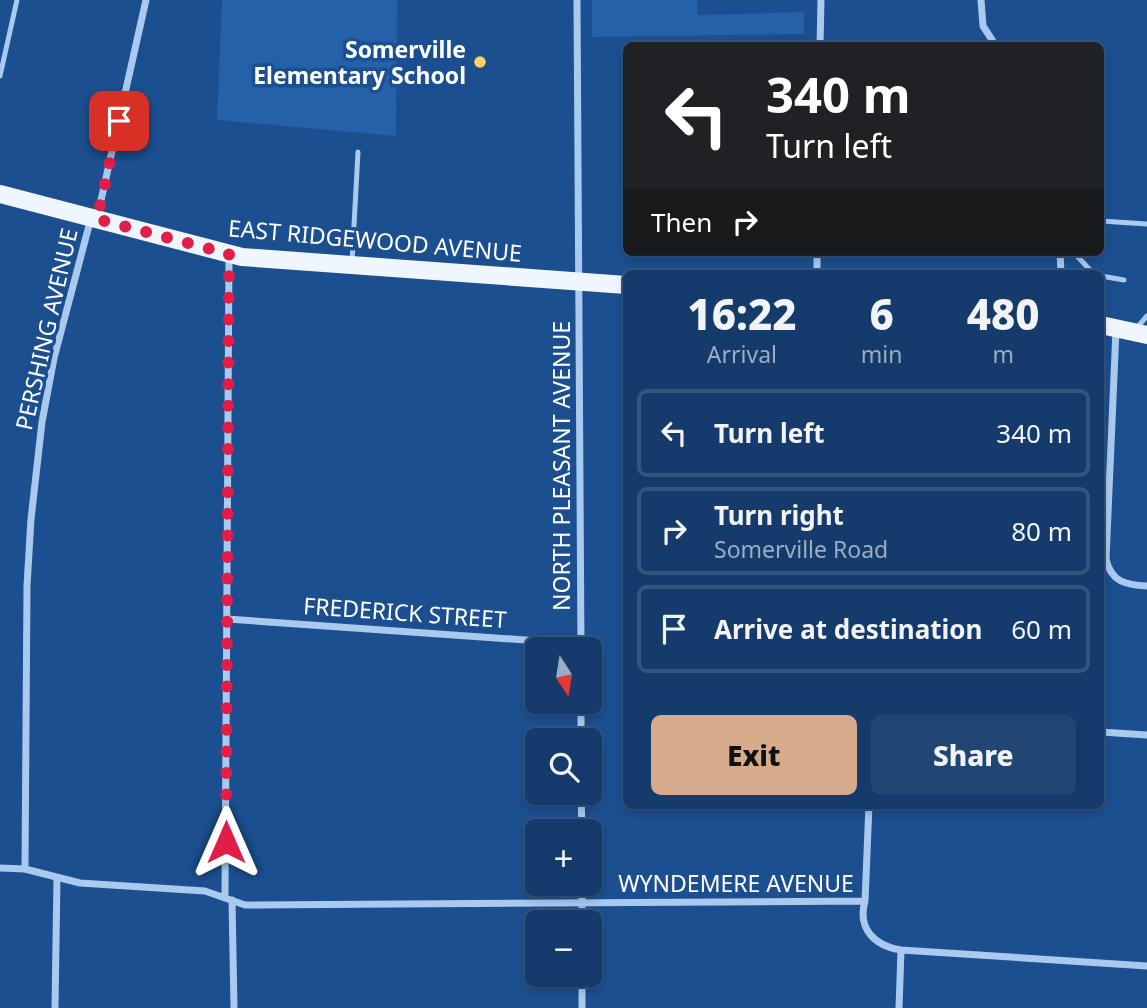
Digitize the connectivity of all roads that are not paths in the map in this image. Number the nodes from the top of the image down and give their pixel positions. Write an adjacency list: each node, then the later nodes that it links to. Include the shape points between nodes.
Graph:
1 (16, 0): 8 (lane)
2 (146, 0): 11 (street, PERSHING AVENUE)
3 (577, 0): 20 (street, NORTH PLEASANT AVENUE)
4 (821, 0): 6 (street)
5 (981, 0): 7 (street, via 983,26)
6 (820, 42)
7 (993, 42)
8 (0, 76)
9 (358, 152): 16 (lane)
10 (0, 194): 11 (main road, EAST RIDGEWOOD AVENUE)
11 (94, 218): 14 (main road, EAST RIDGEWOOD AVENUE); 32 (street, PERSHING AVENUE, via 54,358 31,519)
12 (1104, 221): 13 (lane)
13 (1147, 224)
14 (229, 254): 16 (main road, EAST RIDGEWOOD AVENUE); 25 (street)
15 (1077, 256): 17 (lane)
16 (352, 266): 20 (main road, EAST RIDGEWOOD AVENUE)
17 (1090, 270)
18 (1104, 277): 19 (lane)
19 (1124, 280)
20 (579, 283): 21 (main road, EAST RIDGEWOOD AVENUE); 26 (street, NORTH PLEASANT AVENUE)
21 (623, 285)
22 (1147, 316): 23 (lane)
23 (1124, 331): 24 (street, via 1106,559 1120,582)
24 (1147, 586)
25 (227, 619): 27 (street, FREDERICK STREET); 35 (street)
26 (581, 637)
27 (525, 643)
28 (1104, 732): 29 (street)
29 (1147, 735)
30 (869, 809): 36 (street)
31 (0, 868): 32 (street, WYNDEMERE AVENUE)
32 (25, 869): 33 (street, WYNDEMERE AVENUE)
33 (57, 878): 35 (street, WYNDEMERE AVENUE, via 205,891); 42 (street)
34 (582, 896): 37 (street)
35 (229, 899): 37 (street, WYNDEMERE AVENUE, via 245,905); 43 (street)
36 (865, 901): 37 (street, WYNDEMERE AVENUE); 39 (street, WYNDEMERE AVENUE, via 862,915 869,935 886,947)
37 (582, 903): 38 (street)
38 (582, 910)
39 (901, 950): 40 (street, WYNDEMERE AVENUE); 45 (street)
40 (1147, 966)
41 (582, 987): 44 (street)
42 (55, 1008)
43 (234, 1008)
44 (582, 1008)
45 (899, 1008)

